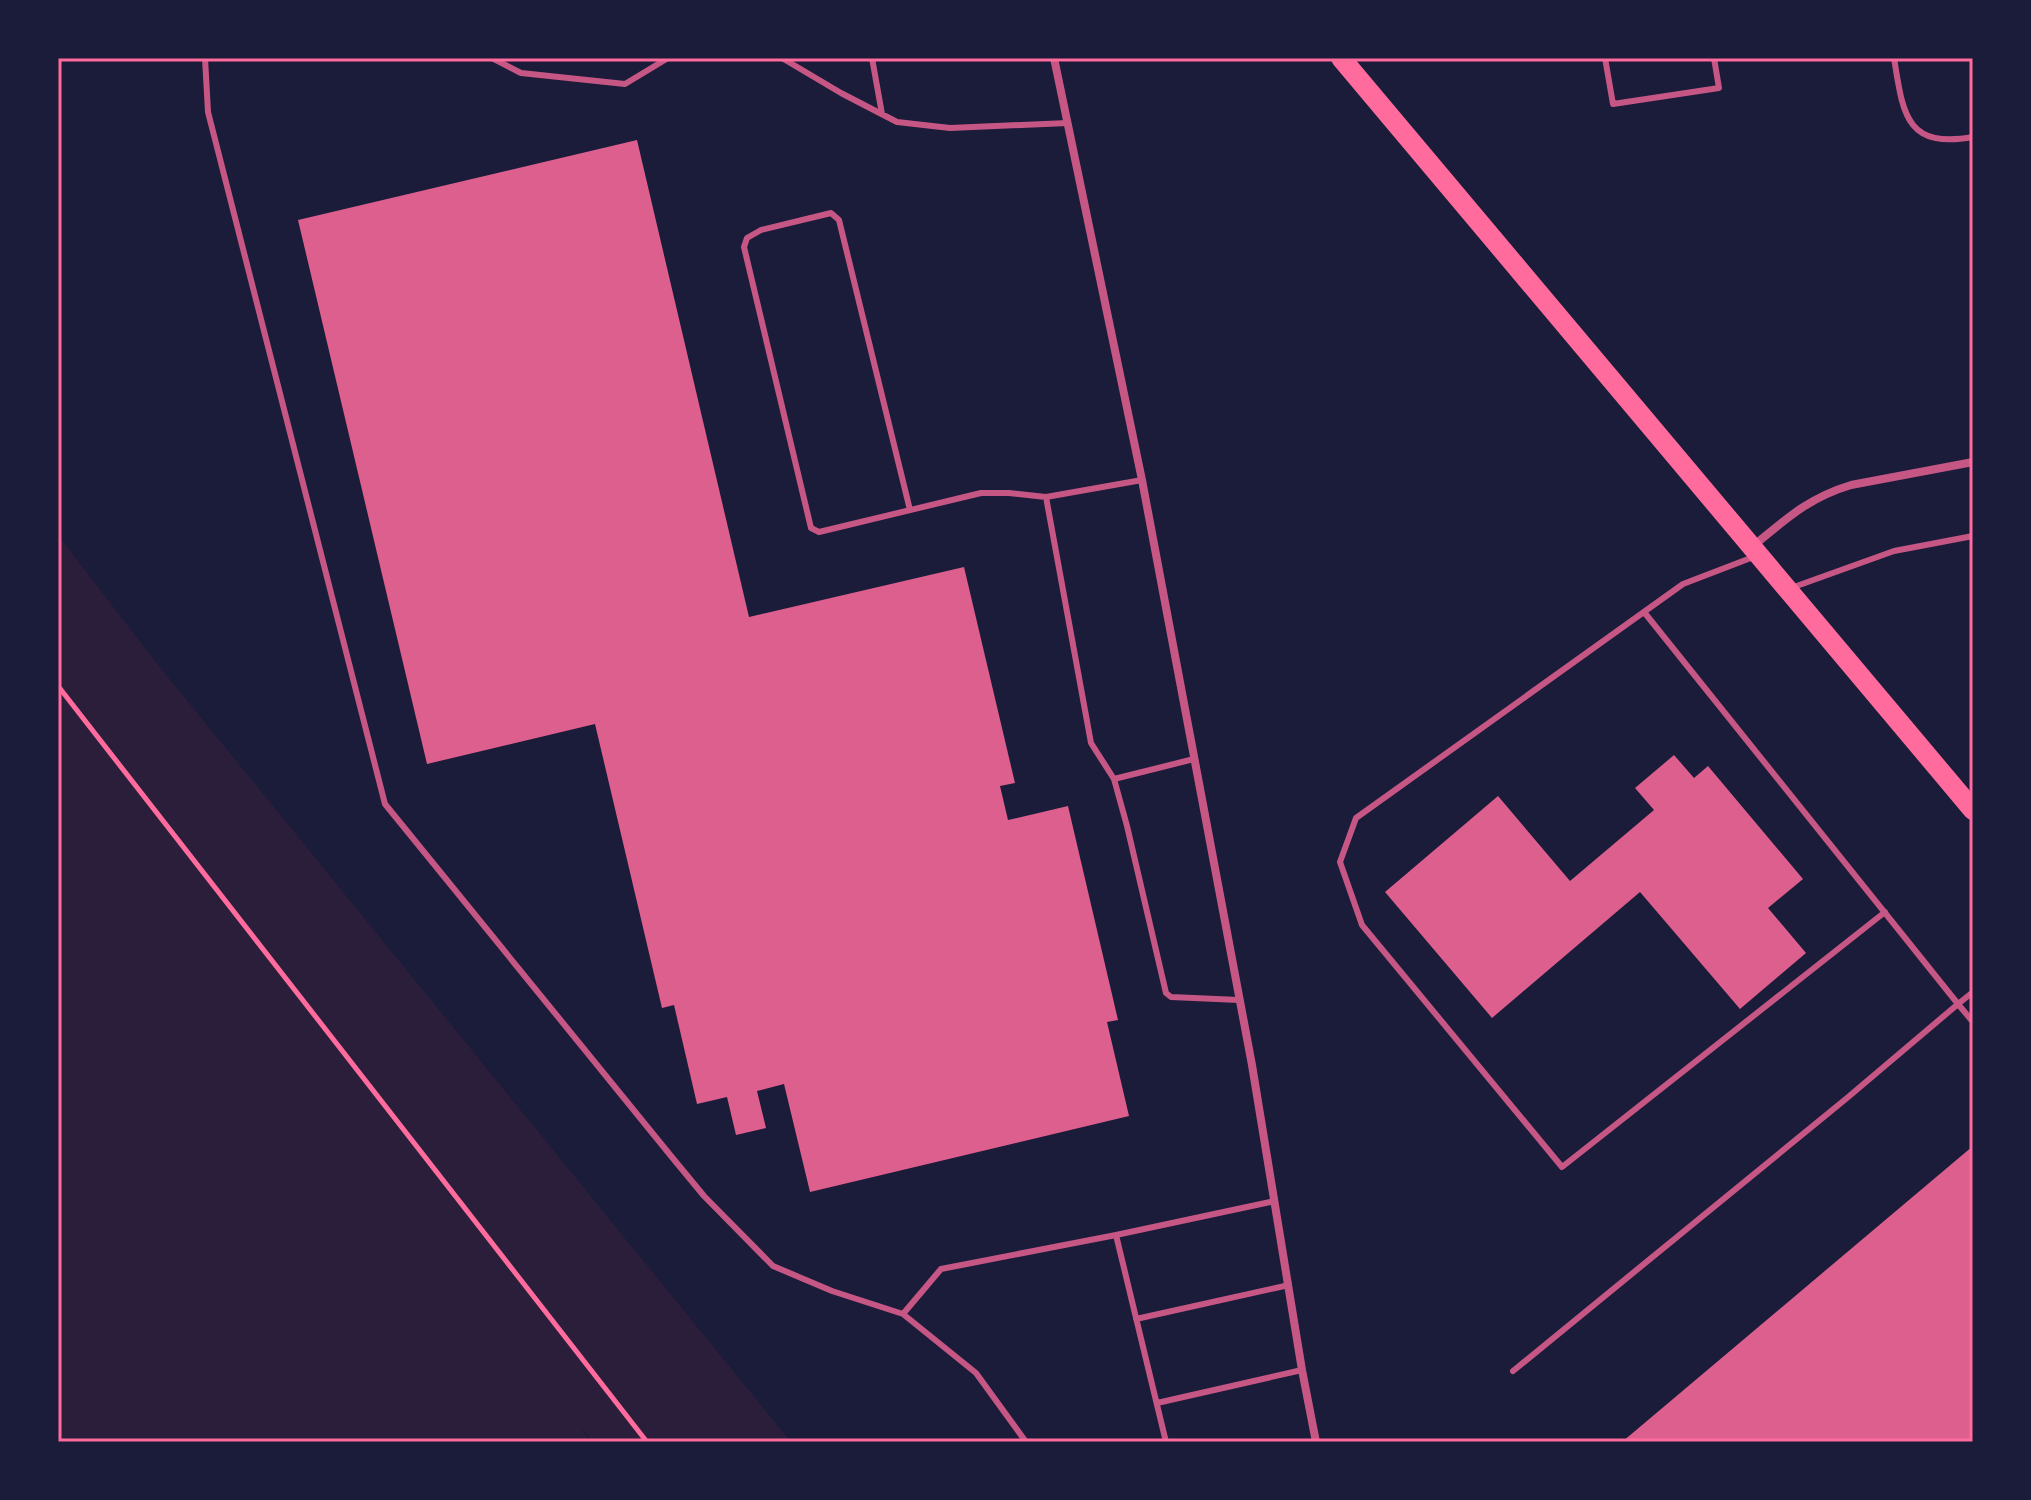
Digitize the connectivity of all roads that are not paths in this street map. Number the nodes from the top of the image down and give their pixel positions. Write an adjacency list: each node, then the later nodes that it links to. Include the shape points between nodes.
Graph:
1 (205, 58): 33 (lane, via 208,112 385,804 704,1196 773,1266)
2 (492, 58): 3 (lane, via 521,73 625,84)
3 (668, 58)
4 (782, 58): 11 (lane)
5 (872, 58): 11 (lane)
6 (1054, 58): 12 (street)
7 (1341, 58): 19 (main road)
8 (1605, 58): 9 (lane, via 1613,104 1719,88)
9 (1714, 58)
10 (1894, 58): 13 (lane, via 1903,106 1916,129 1940,140)
11 (882, 114): 12 (lane, via 897,122 950,128)
12 (1068, 123): 15 (street)
13 (1973, 137)
14 (1973, 462): 19 (street, via 1835,489 1802,506)
15 (1142, 480): 16 (lane); 22 (street)
16 (1046, 497): 17 (lane, via 981,493); 23 (lane, via 1091,743)
17 (910, 510): 17 (lane, via 819,532 811,528 744,247 747,238 761,230 831,213 839,220)
18 (1973, 536): 20 (lane, via 1894,551)
19 (1756, 551): 20 (main road); 21 (lane, via 1683,584)
20 (1788, 589): 24 (main road)
21 (1644, 612): 25 (lane); 25 (lane, via 1356,818 1340,862 1362,925 1562,1167)
22 (1194, 759): 23 (lane); 27 (street)
23 (1114, 779): 27 (lane, via 1166,993)
24 (1973, 810)
25 (1885, 912): 28 (lane)
26 (1973, 992): 28 (lane)
27 (1239, 1000): 30 (street)
28 (1958, 1004): 29 (lane); 36 (lane)
29 (1973, 1022)
30 (1275, 1201): 31 (lane); 32 (street)
31 (1116, 1235): 33 (lane, via 941,1269); 34 (lane)
32 (1289, 1285): 34 (lane); 35 (street)
33 (903, 1314): 38 (lane, via 976,1373)
34 (1136, 1319): 37 (lane)
35 (1302, 1370): 37 (lane); 40 (street)
36 (1513, 1371)
37 (1157, 1403): 39 (lane)
38 (1026, 1442)
39 (1166, 1442)
40 (1316, 1442)

